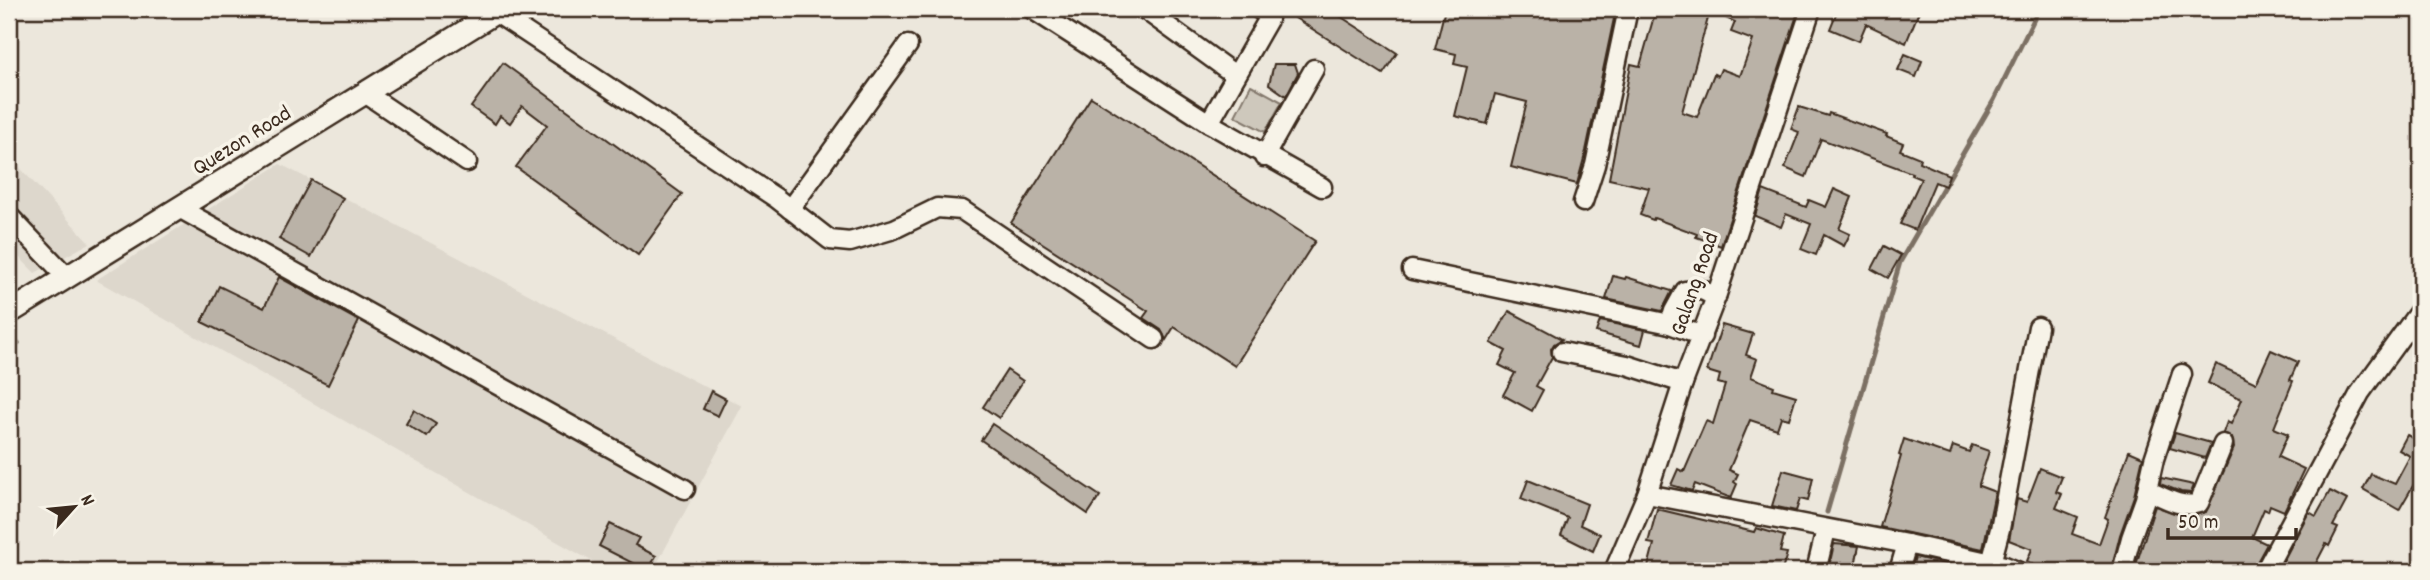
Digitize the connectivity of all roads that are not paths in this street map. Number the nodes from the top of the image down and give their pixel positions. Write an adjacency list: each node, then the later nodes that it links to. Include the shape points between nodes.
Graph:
1 (1032, 9): 11 (street)
2 (1144, 9): 9 (street)
3 (1259, 9): 9 (street, via 1268,20)
4 (1628, 9): 15 (street)
5 (1811, 9): 21 (street, Galang Road)
6 (498, 10): 10 (main road, Quezon Road); 17 (street)
7 (908, 45): 17 (street)
8 (1314, 69): 12 (street)
9 (1235, 75): 11 (street)
10 (365, 93): 13 (street); 16 (main road, Quezon Road)
11 (1209, 123): 12 (street)
12 (1264, 157): 14 (street)
13 (467, 162)
14 (1322, 187)
15 (1583, 202)
16 (179, 208): 20 (main road, Quezon Road); 32 (street)
17 (790, 209): 27 (street, via 830,240 850,242 894,229 937,208 962,210)
18 (9, 216): 20 (street)
19 (1412, 270): 24 (street)
20 (67, 277): 23 (main road, Quezon Road)
21 (1716, 297): 24 (street, via 1702,290 1685,292); 26 (street, Galang Road)
22 (2421, 309): 42 (street, via 2360,393)
23 (9, 313)
24 (1670, 324): 26 (street)
25 (2038, 327): 37 (street, via 2000,528)
26 (1702, 335): 30 (street, Galang Road)
27 (1154, 339)
28 (1562, 352): 30 (street)
29 (2182, 374): 33 (street)
30 (1684, 383): 34 (street, Galang Road)
31 (2223, 444): 33 (street, via 2199,503 2178,504)
32 (685, 489)
33 (2147, 490): 41 (street)
34 (1647, 494): 35 (street); 38 (street, Galang Road)
35 (1826, 530): 36 (street); 39 (street)
36 (1907, 544): 37 (street); 40 (street)
37 (2004, 568)
38 (1614, 571)
39 (1816, 571)
40 (1899, 571)
41 (2122, 571)
42 (2265, 571)

